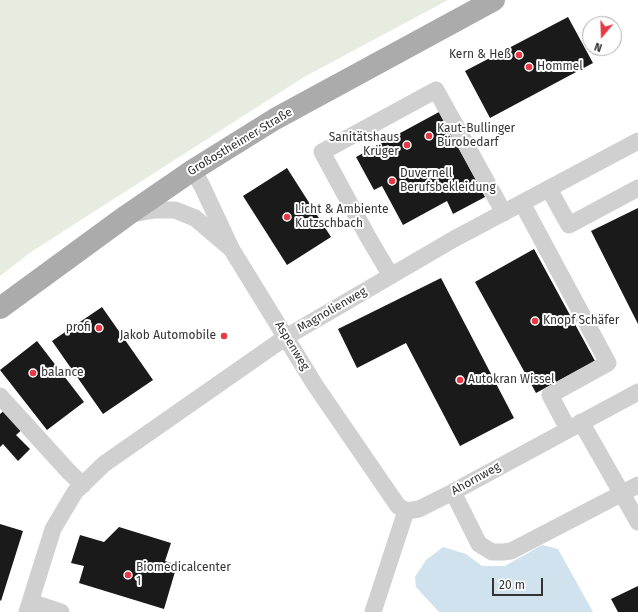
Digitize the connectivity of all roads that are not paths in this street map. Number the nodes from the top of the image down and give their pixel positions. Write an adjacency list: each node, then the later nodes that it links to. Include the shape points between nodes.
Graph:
1 (494, 0): 3 (main road, Großostheimer Straße, via 275,120)
2 (638, 142): 5 (street, Magnolienweg)
3 (193, 170): 8 (main road, Großostheimer Straße); 9 (street, Aspenweg)
4 (638, 188): 5 (street, via 569,225)
5 (549, 189): 6 (street, Magnolienweg)
6 (522, 203): 7 (street, Magnolienweg); 15 (street, via 608,363 550,395)
7 (504, 213): 10 (street, Magnolienweg); 10 (street, via 436,90 322,152)
8 (126, 216): 9 (street, via 155,210 175,210 194,218); 11 (main road, Großostheimer Straße)
9 (232, 250): 12 (street, Aspenweg)
10 (391, 276): 12 (street, Magnolienweg)
11 (0, 308)
12 (286, 337): 16 (street, Magnolienweg, via 104,464); 20 (street, Aspenweg, via 322,396 398,506)
13 (638, 392): 15 (street, Ahornweg)
14 (0, 396): 16 (street)
15 (575, 425): 18 (street, Ahornweg); 19 (street)
16 (83, 485): 22 (street, Magnolienweg, via 75,492 53,529)
17 (638, 485): 19 (street)
18 (453, 492): 19 (street, via 479,544 492,552 511,551); 20 (street, Ahornweg, via 419,509)
19 (623, 493): 21 (street)
20 (406, 511): 24 (street)
21 (638, 522)
22 (29, 607): 23 (street)
23 (61, 612)
24 (373, 612)

